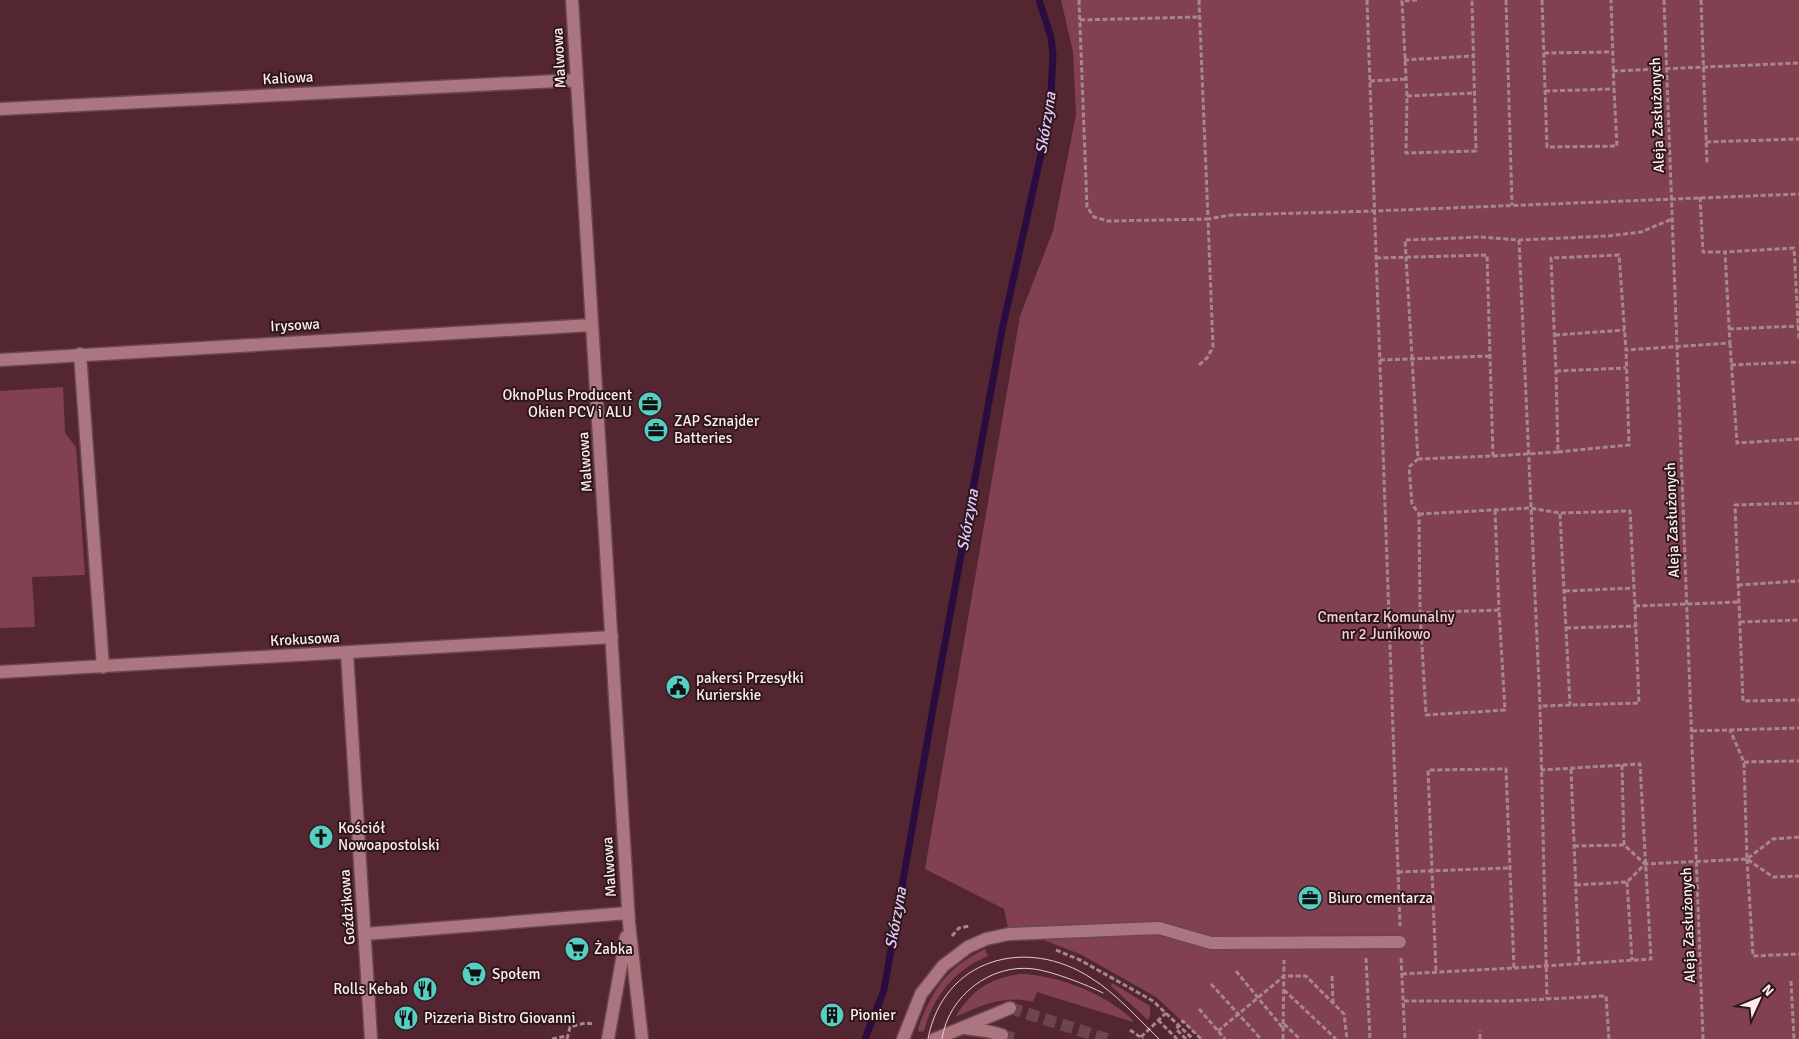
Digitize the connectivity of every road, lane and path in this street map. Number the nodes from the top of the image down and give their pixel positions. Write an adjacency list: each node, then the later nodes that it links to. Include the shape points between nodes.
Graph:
1 (572, 0): 23 (street, Malwowa)
2 (1079, 0): 13 (path)
3 (1199, 0): 12 (path)
4 (1367, 0): 24 (path)
5 (1416, 0): 17 (path, via 1402,1)
6 (1472, 0): 16 (path)
7 (1506, 0): 36 (path)
8 (1542, 0): 15 (path)
9 (1611, 0): 14 (path)
10 (1664, 0): 20 (path, Aleja Zasłużonych)
11 (1701, 0): 19 (path)
12 (1200, 17): 13 (path); 38 (path)
13 (1080, 20): 38 (path, via 1087,207 1094,217 1108,221)
14 (1612, 52): 15 (path); 21 (path)
15 (1544, 53): 26 (path)
16 (1472, 56): 17 (path); 27 (path)
17 (1404, 60): 22 (path)
18 (1799, 62): 19 (path)
19 (1703, 66): 20 (path); 31 (path)
20 (1666, 67): 21 (path); 35 (path, Aleja Zasłużonych)
21 (1613, 70): 25 (path)
22 (1406, 79): 24 (path); 28 (path)
23 (577, 80): 29 (street, Kaliowa); 44 (street, Malwowa)
24 (1370, 81): 37 (path)
25 (1614, 89): 26 (path); 26 (path, via 1617,146 1547,147)
26 (1546, 91)
27 (1475, 93): 28 (path); 28 (path, via 1476,151 1406,153)
28 (1407, 96)
29 (0, 109)
30 (1799, 139): 31 (path)
31 (1706, 142): 32 (path)
32 (1707, 163)
33 (1799, 194): 34 (path)
34 (1700, 197): 35 (path); 41 (path, via 1703,252)
35 (1671, 198): 36 (path); 39 (path, Aleja Zasłużonych)
36 (1512, 205): 37 (path)
37 (1375, 211): 38 (path, via 1231,214); 43 (path)
38 (1208, 219): 59 (path, via 1213,347 1208,358)
39 (1672, 219): 40 (path, via 1641,232); 51 (path, Aleja Zasłużonych)
40 (1519, 240): 42 (path, via 1405,240); 65 (path)
41 (1725, 252): 45 (path, via 1794,248); 46 (path)
42 (1406, 256): 43 (path); 54 (path, via 1487,255); 55 (path)
43 (1376, 258): 57 (path)
44 (592, 325): 53 (street, Irysowa); 87 (street, Malwowa)
45 (1798, 326): 46 (path); 49 (path)
46 (1729, 329): 50 (path)
47 (1625, 330): 48 (path); 48 (path, via 1620,255 1551,258); 52 (path)
48 (1555, 335): 62 (path)
49 (1799, 340)
50 (1730, 343): 51 (path); 60 (path)
51 (1677, 347): 52 (path); 78 (path, Aleja Zasłużonych)
52 (1626, 350): 61 (path)
53 (80, 354): 56 (street, Irysowa); 89 (street)
54 (1490, 356): 55 (path); 66 (path)
55 (1412, 359): 57 (path); 67 (path)
56 (0, 360)
57 (1380, 360): 82 (path)
58 (1799, 362): 60 (path)
59 (1199, 365)
60 (1731, 365): 63 (path, via 1737,443)
61 (1626, 368): 62 (path); 64 (path, via 1630,445)
62 (1556, 371): 64 (path)
63 (1799, 439)
64 (1558, 452): 65 (path)
65 (1528, 455): 66 (path); 69 (path)
66 (1493, 456): 67 (path)
67 (1418, 459): 71 (path, via 1409,467 1412,504)
68 (1799, 503): 74 (path, via 1735,505)
69 (1530, 508): 70 (path); 72 (path); 93 (path)
70 (1495, 510): 71 (path); 80 (path)
71 (1419, 514): 81 (path)
72 (1560, 514): 75 (path, via 1630,511); 76 (path)
73 (1799, 581): 74 (path)
74 (1738, 585): 77 (path)
75 (1634, 588): 76 (path); 79 (path)
76 (1565, 591): 86 (path)
77 (1739, 602): 78 (path); 84 (path)
78 (1687, 604): 79 (path); 96 (path, Aleja Zasłużonych)
79 (1635, 606): 85 (path)
80 (1499, 610): 81 (path); 81 (path, via 1505,710 1426,715)
81 (1420, 612): 82 (path)
82 (1389, 614): 110 (path)
83 (1799, 620): 84 (path)
84 (1740, 622): 91 (path, via 1743,700)
85 (1636, 626): 86 (path); 92 (path, via 1638,703)
86 (1566, 628): 92 (path)
87 (612, 637): 88 (street, Krokusowa); 114 (street, Malwowa)
88 (347, 653): 89 (street, Krokusowa); 115 (street, Goździkowa)
89 (103, 667): 90 (street, Krokusowa)
90 (0, 672)
91 (1799, 700)
92 (1570, 705): 93 (path)
93 (1540, 706): 101 (path)
94 (1799, 728): 95 (path)
95 (1730, 730): 96 (path); 98 (path)
96 (1692, 731): 106 (path, Aleja Zasłużonych)
97 (1799, 761): 98 (path)
98 (1744, 762): 105 (path)
99 (1622, 765): 100 (path); 103 (path); 107 (path, via 1640,764)
100 (1571, 769): 101 (path); 104 (path)
101 (1541, 770): 123 (path)
102 (1799, 837): 105 (path, via 1773,839)
103 (1624, 844): 104 (path); 107 (path)
104 (1574, 846): 113 (path)
105 (1747, 859): 106 (path); 111 (path, via 1773,877); 120 (path, via 1753,956)
106 (1696, 861): 107 (path); 171 (path, Aleja Zasłużonych)
107 (1645, 864): 112 (path); 121 (path, via 1651,959)
108 (1509, 868): 109 (path); 109 (path, via 1506,769 1428,770); 124 (path)
109 (1432, 871): 110 (path); 126 (path)
110 (1398, 872): 117 (path)
111 (1799, 876)
112 (1627, 882): 113 (path); 121 (path)
113 (1576, 885): 122 (path)
114 (629, 918): 115 (street); 153 (street, Malwowa); 154 (street, Malwowa)
115 (365, 934): 151 (street, Goździkowa)
116 (1365, 942): 117 (street); 118 (street); 167 (path)
117 (1400, 942): 127 (path)
118 (1284, 943): 128 (path); 155 (street, via 1212,944 1159,928 1022,933 986,939 968,947 943,966 921,994)
119 (1048, 947): 139 (path, via 1080,960 1153,1001)
120 (1799, 954)
121 (1632, 960): 122 (path)
122 (1579, 964): 123 (path)
123 (1546, 966): 124 (path); 134 (path)
124 (1514, 968): 126 (path)
125 (1236, 972): 133 (path)
126 (1436, 972): 127 (path)
127 (1402, 974): 135 (path)
128 (1284, 976): 132 (path); 133 (path); 136 (path, via 1306,976)
129 (1332, 976): 136 (path)
130 (1792, 981): 172 (path)
131 (1211, 984): 140 (path)
132 (1284, 989): 143 (path); 165 (path)
133 (1258, 998): 140 (path); 143 (path)
134 (1547, 999): 135 (path); 170 (path, via 1606,996)
135 (1404, 1001): 168 (path)
136 (1334, 1003): 166 (path, via 1344,1014)
137 (1010, 1008): 144 (street)
138 (1199, 1009): 146 (path)
139 (1166, 1013): 141 (path); 142 (path)
140 (1238, 1014): 146 (path); 162 (path)
141 (1158, 1020): 150 (path); 157 (path)
142 (1179, 1025): 158 (path, via 1176,1029); 159 (path); 160 (path, via 1183,1022)
143 (1283, 1026): 163 (path); 164 (path)
144 (962, 1028): 148 (street); 156 (street)
145 (1130, 1030): 150 (path)
146 (1218, 1031): 161 (path)
147 (1480, 1031): 169 (path)
148 (1002, 1035)
149 (567, 1036): 152 (path)
150 (1142, 1038)
151 (371, 1039)
152 (552, 1039)
153 (608, 1039)
154 (642, 1039)
155 (903, 1039)
156 (934, 1039)
157 (1177, 1039)
158 (1186, 1039)
159 (1193, 1039)
160 (1201, 1039)
161 (1225, 1039)
162 (1261, 1039)
163 (1283, 1039)
164 (1300, 1039)
165 (1336, 1039)
166 (1347, 1039)
167 (1370, 1039)
168 (1405, 1039)
169 (1480, 1039)
170 (1610, 1039)
171 (1703, 1039)
172 (1794, 1039)

